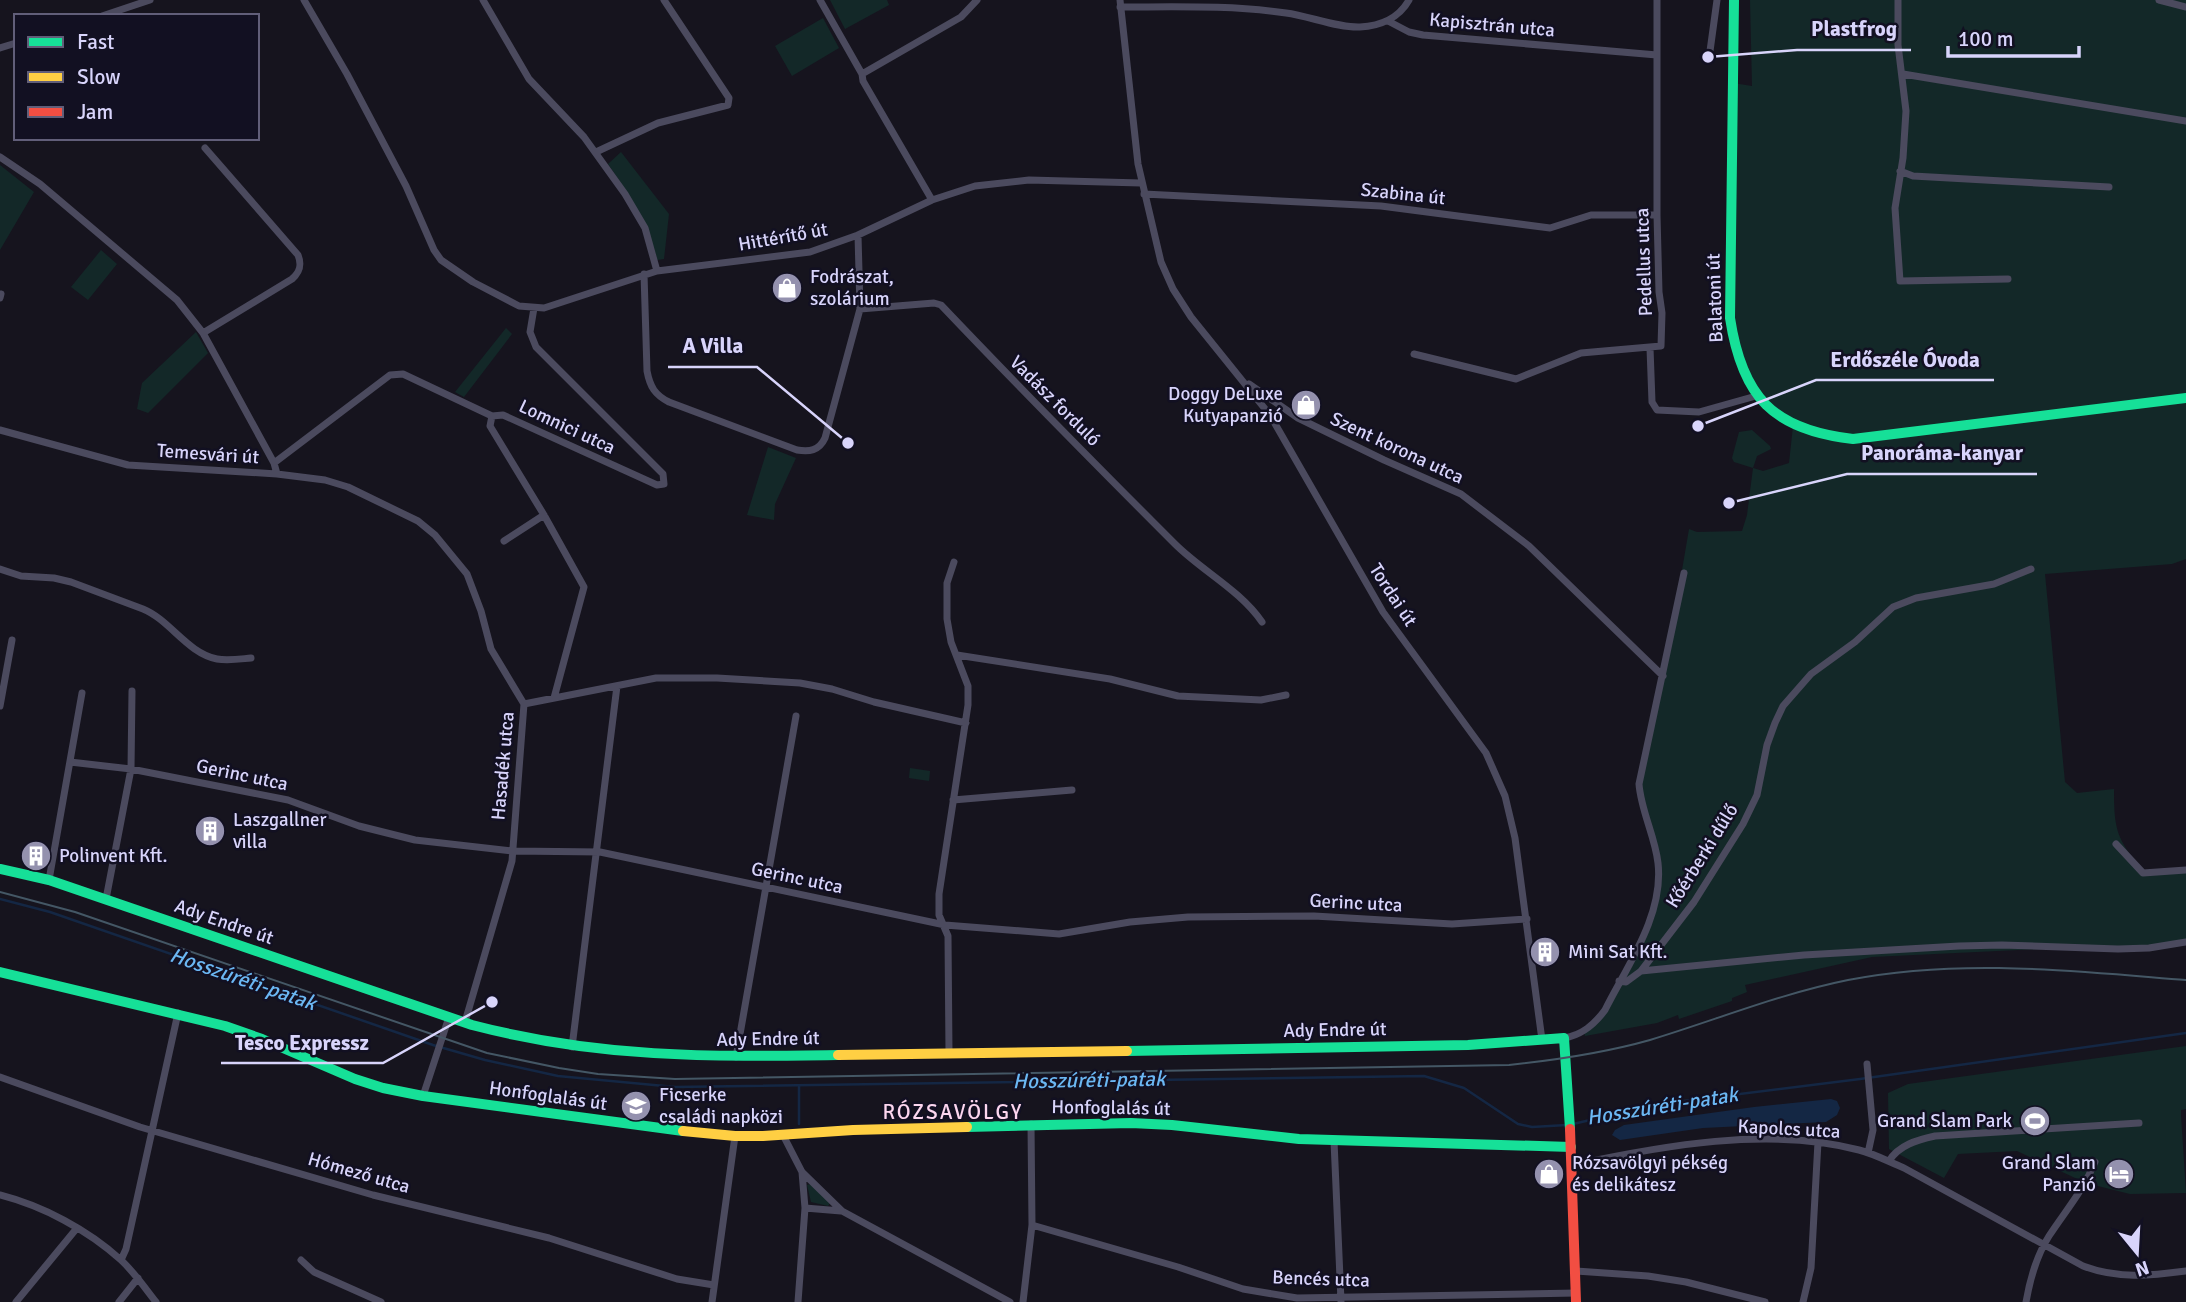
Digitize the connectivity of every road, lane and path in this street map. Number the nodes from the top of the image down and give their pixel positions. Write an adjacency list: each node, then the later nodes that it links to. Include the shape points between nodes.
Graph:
1 (150, 0): 15 (street)
2 (304, 0): 35 (street, via 348,74 441,260 519,306)
3 (483, 0): 23 (street, via 529,79)
4 (664, 0): 23 (street, via 729,98 728,105 658,123)
5 (820, 0): 19 (street)
6 (1409, 0): 16 (street)
7 (1657, 0): 18 (street, Pedellus utca)
8 (1717, 0): 17 (street)
9 (1734, 0): 41 (street, Balatoni út, via 1730,318 1738,363)
10 (1898, 0): 20 (street)
11 (2159, 0): 14 (street)
12 (974, 1): 19 (street, via 961,18)
13 (1120, 4): 16 (street, via 1286,13 1358,27); 26 (street, Tordai út)
14 (2186, 7)
15 (108, 14)
16 (1388, 21): 18 (street, Kapisztrán utca, via 1423,35)
17 (1710, 51)
18 (1657, 55): 30 (street, Pedellus utca)
19 (862, 74): 29 (street)
20 (1903, 74): 21 (street); 25 (street, via 1906,111)
21 (2186, 121)
22 (205, 148): 37 (street, via 298,255 300,265 292,279)
23 (596, 152): 32 (street, via 645,228)
24 (0, 157): 37 (street, via 40,184 177,300)
25 (1900, 171): 27 (street, via 1913,176); 34 (street, via 1895,208 1900,281)
26 (1141, 183): 28 (street, Tordai út); 29 (street, Hittérítő út, via 998,182)
27 (2109, 187)
28 (1144, 194): 30 (street, Szabina út, via 1381,206 1550,228 1591,215); 40 (street, Tordai út, via 1157,250 1173,289)
29 (932, 200): 31 (street, Hittérítő út)
30 (1657, 215): 38 (street, Pedellus utca, via 1662,343)
31 (858, 234): 32 (street, Hittérítő út, via 810,252); 36 (street)
32 (657, 271): 33 (street, Hittérítő út)
33 (644, 274): 35 (street, Hittérítő út); 36 (street, via 647,371 655,393 808,452 825,438)
34 (2008, 279)
35 (534, 308): 43 (street, Lomnici utca, via 530,332 536,347 663,474 664,484 657,485 503,415)
36 (860, 309): 53 (street, Vadász forduló, via 941,305 1048,418 1195,563 1252,608)
37 (203, 333): 45 (street)
38 (1650, 348): 39 (street, via 1581,353 1516,379); 41 (street, Pedellus utca, via 1652,402 1657,410 1699,412)
39 (1414, 354)
40 (1235, 372): 57 (street, Szent korona utca, via 1298,418 1461,494 1530,546); 79 (street, Tordai út, via 1270,415 1383,612 1486,753 1509,812)
41 (1756, 396): 42 (street, Balatoni út, via 1793,426 1853,439)
42 (2186, 398)
43 (492, 416): 45 (street, Temesvári út, via 403,374 390,375); 47 (street, Lomnici utca, via 491,426)
44 (0, 430): 46 (street, Temesvári út, via 128,465)
45 (274, 463): 46 (street, Temesvári út)
46 (277, 474): 63 (street, Hasadék utca, via 348,487 418,521 435,535 467,574 491,649)
47 (544, 515): 48 (street); 62 (street, Lomnici utca, via 584,587)
48 (504, 541)
49 (954, 562): 55 (street, via 946,602)
50 (0, 569): 56 (street, via 71,582 152,612 210,657)
51 (2031, 569): 82 (street, Kőérberki dűlő, via 1994,583 1916,597 1893,607 1811,674 1774,723 1757,795 1743,824 1694,902)
52 (1684, 573): 57 (street)
53 (1262, 622)
54 (12, 640): 64 (street)
55 (957, 655): 61 (street, via 1110,679 1178,696 1261,700); 66 (street, via 969,691)
56 (251, 658)
57 (1662, 676): 84 (street, via 1639,784 1657,854 1659,884 1644,934)
58 (617, 686): 62 (street); 66 (street, via 656,678 790,682); 73 (street)
59 (132, 691): 68 (street)
60 (82, 693): 67 (street)
61 (1286, 695)
62 (554, 698): 63 (street)
63 (524, 704): 72 (street, Hasadék utca)
64 (0, 706)
65 (796, 716): 77 (street)
66 (966, 723): 70 (street)
67 (70, 762): 68 (street, Gerinc utca); 76 (street)
68 (131, 769): 72 (street, Gerinc utca, via 288,800 386,834); 78 (street)
69 (1072, 790): 70 (street)
70 (953, 800): 80 (street, via 939,894)
71 (2116, 844): 75 (street, via 2143,873)
72 (513, 851): 73 (street, Gerinc utca); 87 (street, Hasadék utca)
73 (596, 852): 77 (street, Gerinc utca); 90 (street)
74 (0, 869): 76 (street, Ady Endre út)
75 (2186, 870)
76 (48, 880): 78 (street, Ady Endre út)
77 (767, 888): 80 (street, Gerinc utca); 92 (street)
78 (106, 899): 86 (street, Ady Endre út)
79 (1527, 919): 80 (street, Gerinc utca, via 1452,923 1314,916 1188,917 1059,934); 89 (street, Tordai út)
80 (945, 925): 91 (street)
81 (2186, 942): 82 (street, Kőérberki dűlő, via 2118,949 1959,946)
82 (1641, 971): 84 (street, Kőérberki dűlő, via 1626,982)
83 (0, 972): 85 (street, Honfoglalás út)
84 (1619, 981): 88 (street, via 1598,1019 1578,1035)
85 (178, 1013): 95 (street, Honfoglalás út, via 262,1039 355,1079); 98 (street)
86 (449, 1017): 87 (street, Ady Endre út); 95 (street)
87 (465, 1022): 90 (street, Ady Endre út)
88 (1564, 1038): 89 (street, Ady Endre út); 103 (street)
89 (1542, 1040): 91 (street, Ady Endre út)
90 (572, 1047): 92 (street, Ady Endre út)
91 (949, 1053): 92 (street, Ady Endre út)
92 (737, 1057)
93 (1867, 1067): 104 (street, via 1873,1135)
94 (0, 1077): 98 (street, Hómező utca)
95 (423, 1096): 100 (street, Honfoglalás út)
96 (2139, 1123): 105 (street, via 1935,1136 1904,1146)
97 (1031, 1124): 99 (street, Honfoglalás út); 101 (street, Honfoglalás út, via 1172,1125); 112 (street)
98 (153, 1131): 115 (street); 120 (street, Hómező utca, via 373,1195 549,1238 677,1279)
99 (783, 1135): 100 (street, Honfoglalás út); 108 (street)
100 (735, 1136): 120 (street)
101 (1334, 1141): 103 (street, Honfoglalás út); 122 (street)
102 (1818, 1142): 104 (street, Kapolcs utca); 107 (street, Kapolcs utca, via 1700,1143); 132 (street, via 1811,1268)
103 (1571, 1147): 107 (street)
104 (1868, 1153): 105 (street, Kapolcs utca)
105 (1889, 1161): 114 (street, Kapolcs utca)
106 (2095, 1162): 114 (street)
107 (1572, 1165): 117 (street)
108 (802, 1172): 110 (street); 111 (street)
109 (0, 1195): 113 (street)
110 (805, 1208): 111 (street); 128 (street)
111 (842, 1211): 129 (street)
112 (1032, 1225): 122 (street, Bencés utca, via 1243,1289); 130 (street)
113 (77, 1228): 115 (street); 123 (street)
114 (2044, 1245): 118 (street, Kapolcs utca, via 2102,1273 2147,1276); 133 (street)
115 (121, 1260): 119 (street)
116 (301, 1260): 126 (street, via 314,1272)
117 (1576, 1271): 121 (street); 131 (street, via 1673,1280)
118 (2186, 1271)
119 (138, 1278): 124 (street); 125 (street)
120 (714, 1285): 127 (street)
121 (1576, 1298): 122 (street, Bencés utca)
122 (1341, 1300)
123 (16, 1302)
124 (119, 1302)
125 (156, 1302)
126 (381, 1302)
127 (712, 1302)
128 (798, 1302)
129 (1010, 1302)
130 (1023, 1302)
131 (1765, 1302)
132 (1803, 1302)
133 (2026, 1302)

